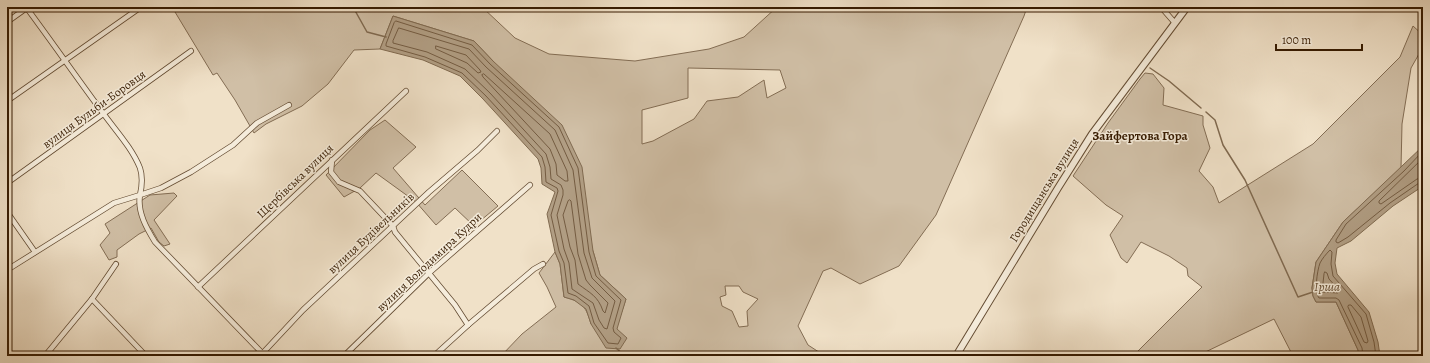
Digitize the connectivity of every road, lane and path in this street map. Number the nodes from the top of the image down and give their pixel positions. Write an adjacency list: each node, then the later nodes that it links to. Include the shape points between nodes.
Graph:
1 (27, 7): 5 (street); 8 (street)
2 (141, 7): 8 (street)
3 (1162, 7): 6 (street)
4 (1187, 7): 6 (street, Городищанська вулиця)
5 (7, 22)
6 (1175, 22): 33 (street, Городищанська вулиця, via 1088,140)
7 (191, 51): 12 (street, вулиця Бульби-Боровця)
8 (64, 61): 10 (street); 12 (street)
9 (406, 91): 14 (street, Щербівська вулиця)
10 (7, 101)
11 (289, 105): 17 (street, via 257,123 234,145 191,172 161,188)
12 (104, 115): 15 (street, вулиця Бульби-Боровця); 17 (street, via 128,146 139,166 142,173)
13 (497, 131): 19 (street, вулиця Будівельників)
14 (332, 159): 19 (street, via 331,172 339,182 360,191); 25 (street, Щербівська вулиця)
15 (7, 183)
16 (530, 186): 24 (street, вулиця Володимира Кудри)
17 (140, 195): 20 (street, via 114,203); 25 (street, via 139,204 143,218 155,242)
18 (7, 212): 20 (street)
19 (393, 226): 24 (street, via 395,232); 28 (street, вулиця Будівельників, via 303,310)
20 (35, 252): 23 (street)
21 (116, 264): 26 (street)
22 (543, 264): 27 (street)
23 (7, 270)
24 (429, 273): 27 (street); 31 (street, вулиця Володимира Кудри)
25 (198, 287): 28 (street)
26 (92, 299): 29 (street); 30 (street)
27 (468, 325): 32 (street)
28 (262, 355)
29 (45, 356)
30 (146, 356)
31 (344, 356)
32 (434, 356)
33 (956, 356)

